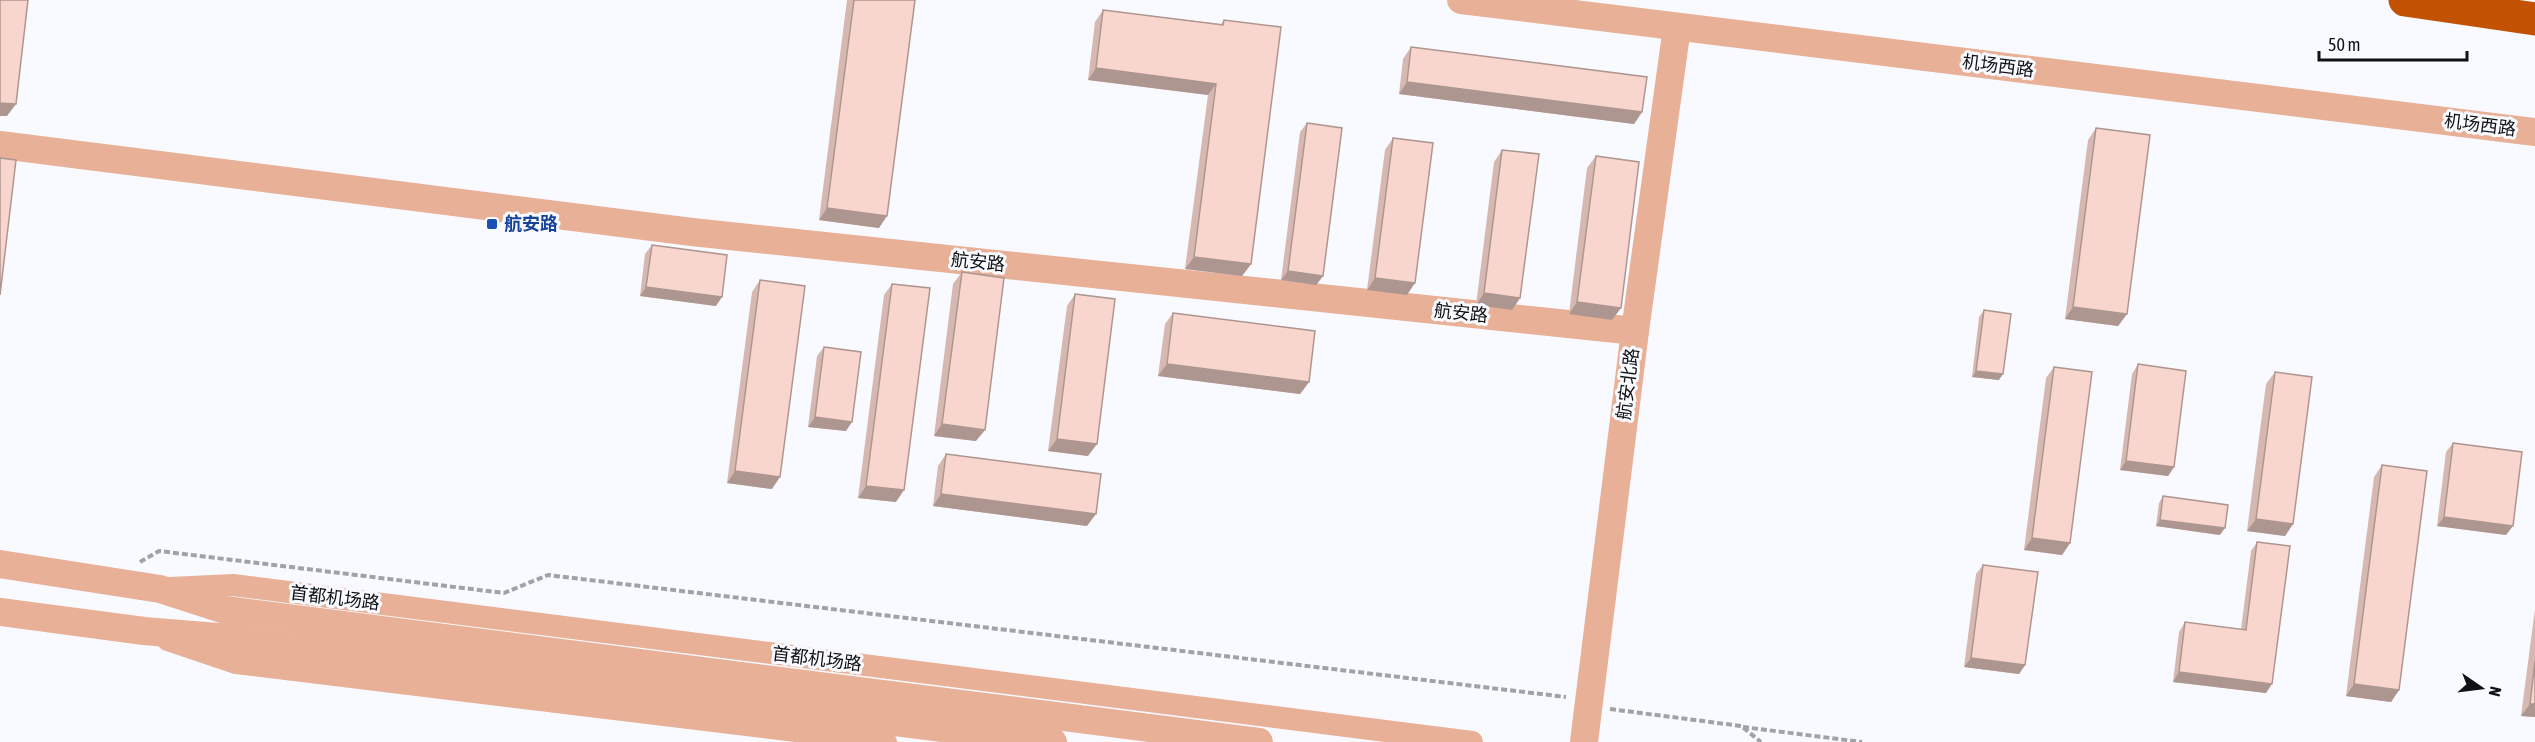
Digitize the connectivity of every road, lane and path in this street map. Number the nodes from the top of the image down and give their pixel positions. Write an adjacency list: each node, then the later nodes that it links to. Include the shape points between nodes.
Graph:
1 (1461, 0): 4 (street, 机场西路)
2 (2405, 0): 3 (highway)
3 (2535, 19)
4 (1677, 27): 5 (street, 机场西路); 7 (street, 航安北路)
5 (2535, 132)
6 (0, 145): 7 (street, 航安路, via 692,232)
7 (1635, 331): 13 (street, 航安北路)
8 (133, 566): 13 (path, via 159,551 504,593 548,575 1572,697 1574,705)
9 (0, 567): 10 (street, 首都机场路)
10 (160, 589): 17 (street, 首都机场路, via 225,610); 18 (street, 首都机场路, via 233,585)
11 (0, 612): 12 (street)
12 (144, 632): 15 (street, via 236,663); 16 (street, via 230,639)
13 (1588, 706): 14 (path); 19 (street, 航安北路)
14 (1741, 726): 20 (path); 21 (path)
15 (886, 742)
16 (1053, 742)
17 (1258, 742)
18 (1472, 742)
19 (1584, 742)
20 (1761, 742)
21 (1862, 742)

